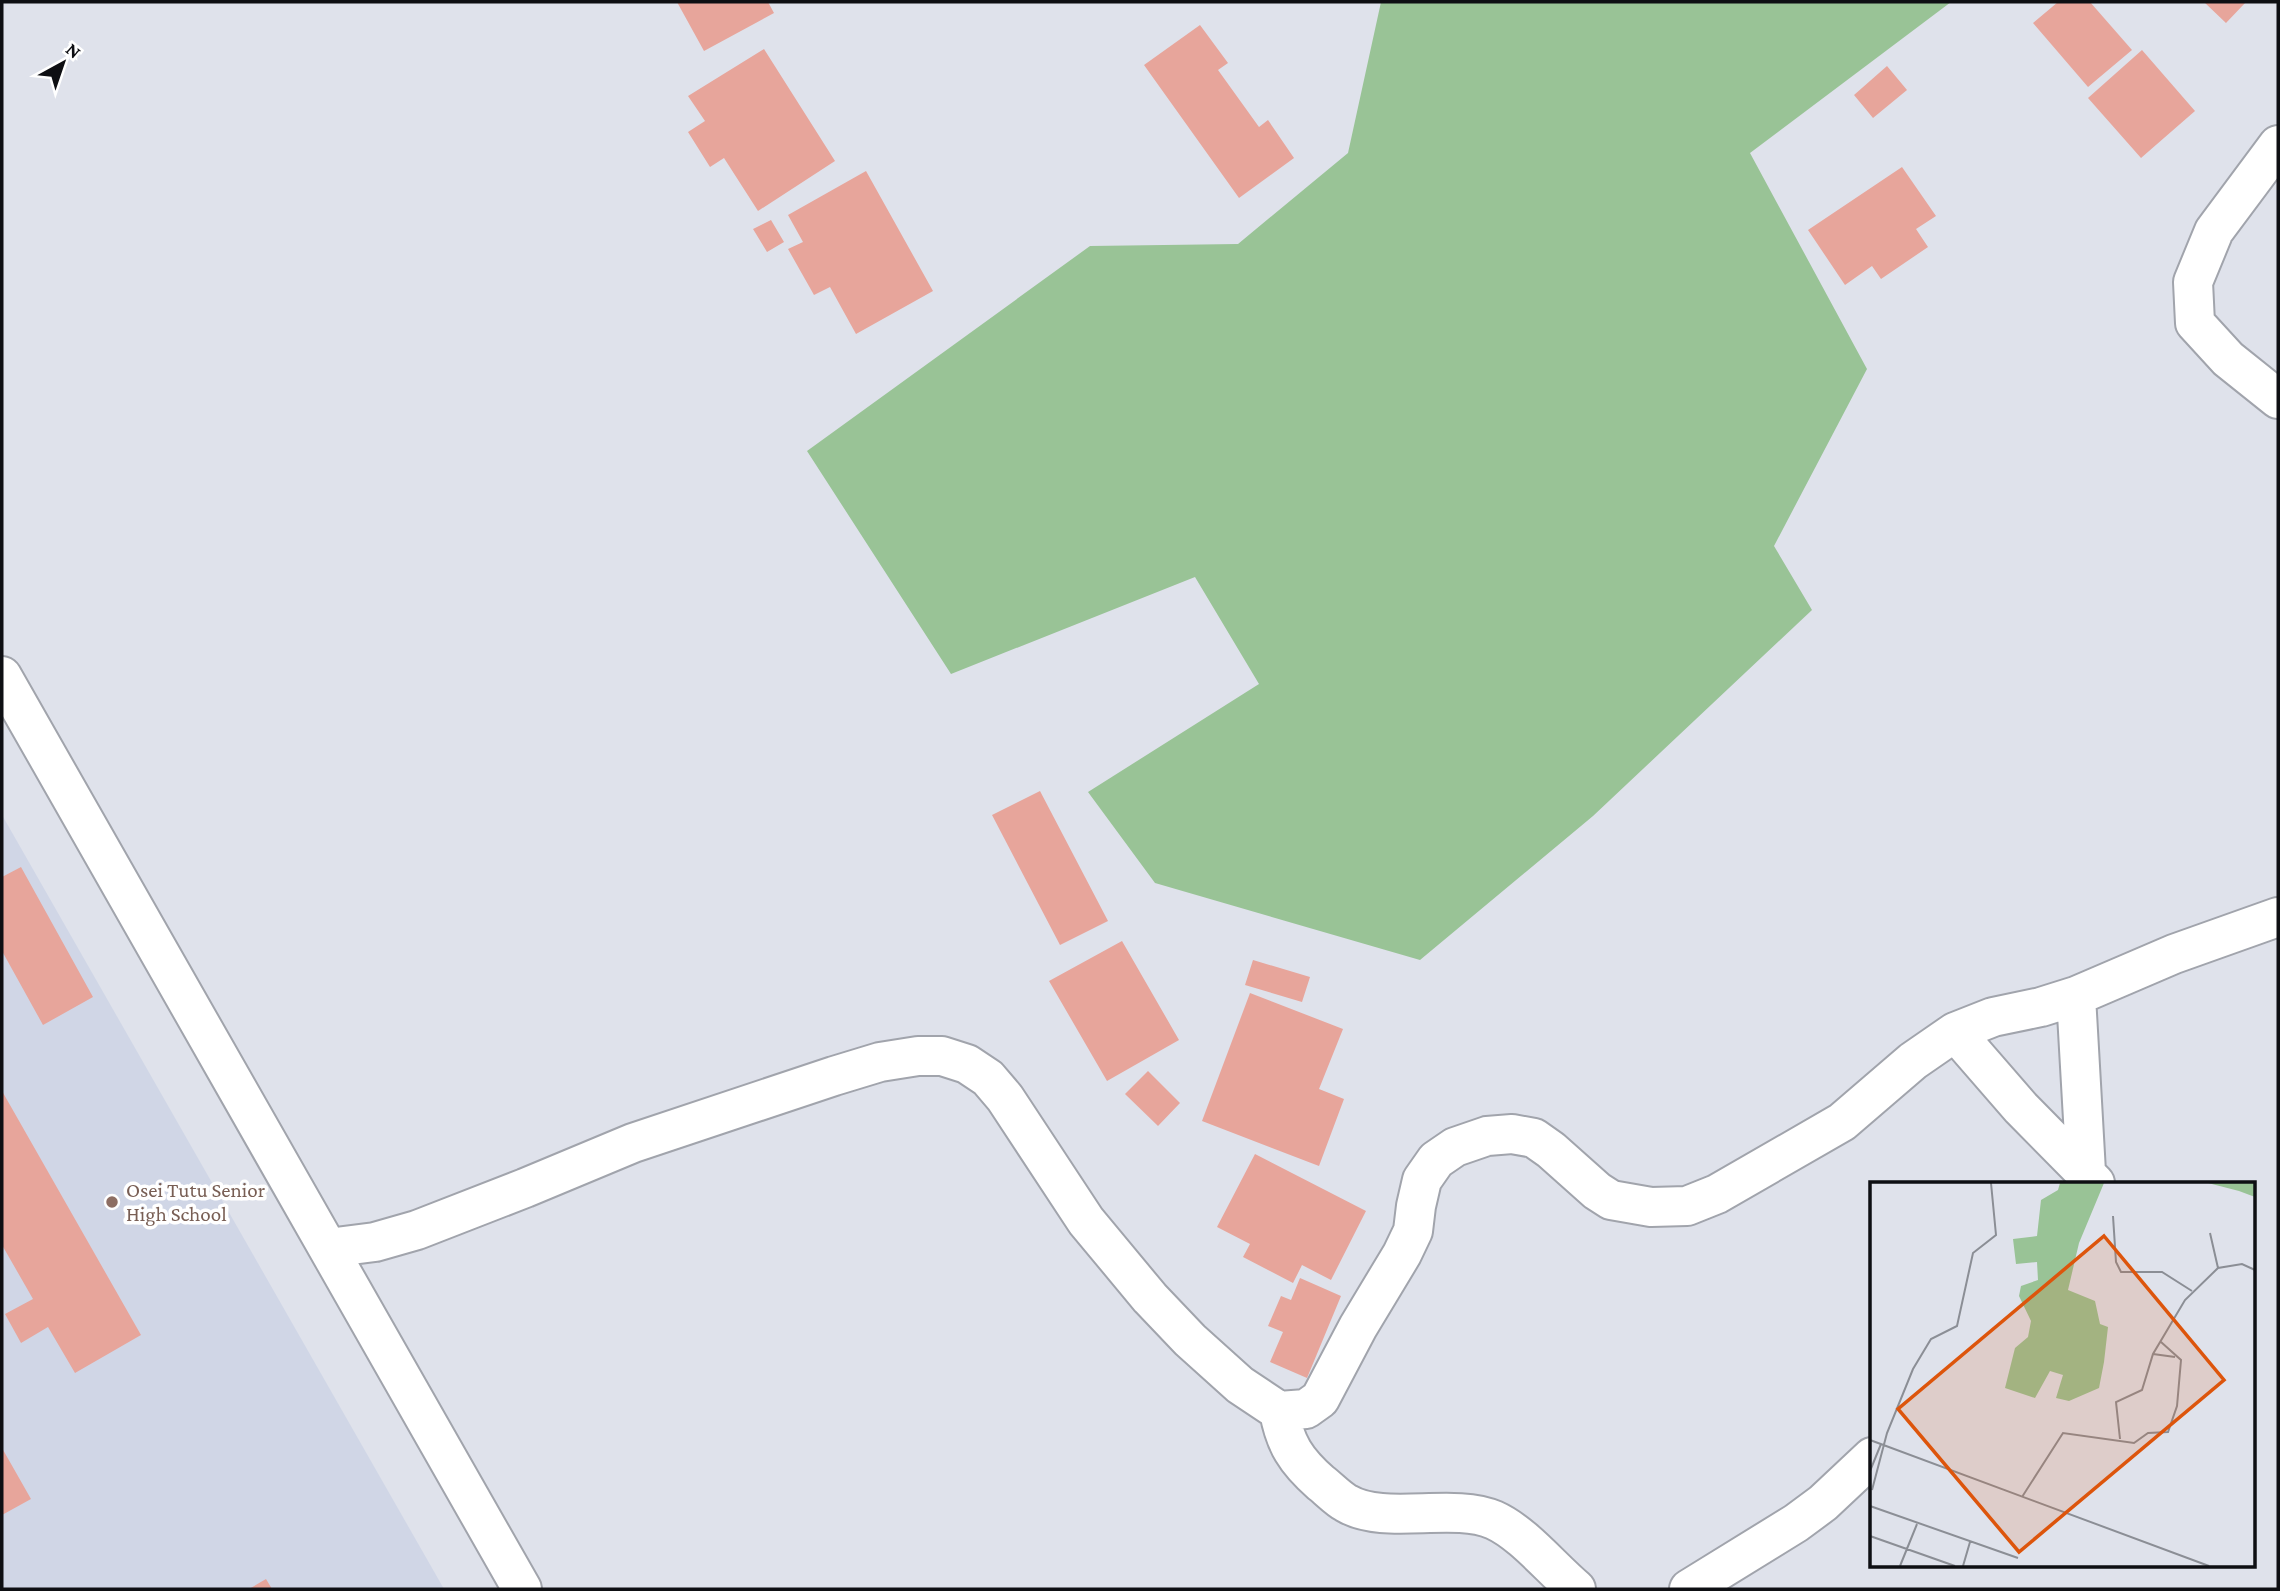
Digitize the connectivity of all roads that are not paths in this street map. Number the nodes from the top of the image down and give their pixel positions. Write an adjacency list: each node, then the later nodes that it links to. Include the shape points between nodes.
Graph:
1 (2278, 145): 2 (street, via 2214,231 2193,282 2195,323 2228,359)
2 (2278, 399)
3 (2, 676): 8 (street)
4 (2278, 916): 5 (street)
5 (2076, 996): 6 (street, via 1993,1017); 7 (street)
6 (1955, 1032): 7 (street, via 2021,1108); 9 (street, via 1842,1122 1717,1194 1686,1206 1611,1200 1534,1138 1513,1133 1455,1147 1436,1160 1422,1180 1413,1231 1320,1399 1306,1409)
7 (2091, 1178)
8 (328, 1248): 9 (street, via 418,1230 633,1143 834,1076 880,1062 943,1056 988,1078 1086,1221 1150,1298 1240,1385); 11 (street)
9 (1279, 1411): 12 (street, via 1283,1435 1293,1453 1346,1504 1371,1512 1471,1514 1494,1520)
10 (1870, 1459): 13 (street, via 1796,1523)
11 (522, 1589)
12 (1576, 1589)
13 (1689, 1589)

